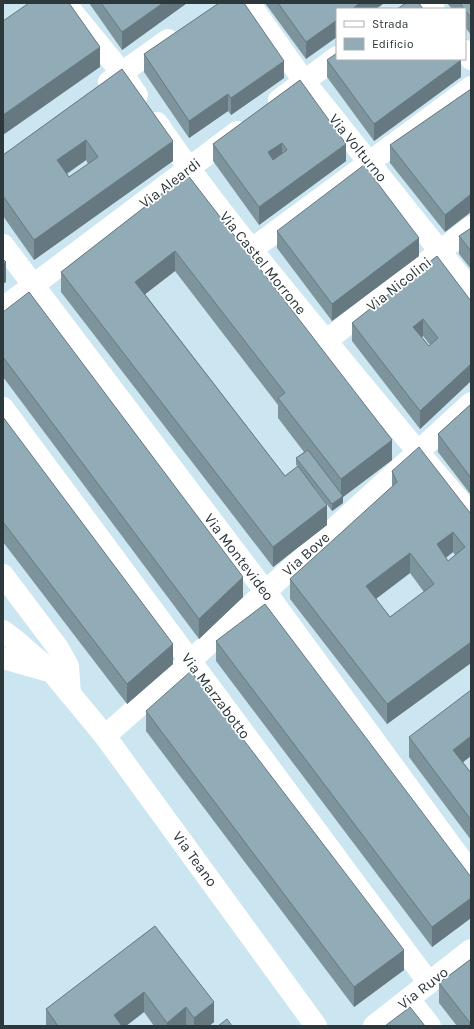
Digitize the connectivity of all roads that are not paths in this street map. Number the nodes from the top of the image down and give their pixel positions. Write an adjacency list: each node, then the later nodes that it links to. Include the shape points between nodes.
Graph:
1 (65, 3): 5 (street, Via Castel Morrone)
2 (249, 3): 6 (street, Via Volturno)
3 (184, 29): 5 (street)
4 (336, 58): 6 (street, Via Aleardi)
5 (122, 73): 8 (street); 10 (street, Via Castel Morrone)
6 (304, 81): 9 (street, Via Volturno); 10 (street, Via Aleardi)
7 (471, 87): 9 (street)
8 (91, 95)
9 (370, 162): 13 (street); 14 (street, Via Volturno)
10 (188, 169): 13 (street, Via Castel Morrone); 15 (street, Via Aleardi)
11 (471, 227): 14 (street, Via Nicolini)
12 (3, 245): 15 (street, Via Montevideo)
13 (251, 250): 18 (street, Via Castel Morrone)
14 (441, 251): 16 (street, Via Volturno); 18 (street, Via Nicolini)
15 (34, 284): 17 (street, Via Aleardi); 24 (street, Via Montevideo)
16 (471, 290)
17 (3, 308)
18 (326, 341): 21 (street, Via Castel Morrone)
19 (471, 403): 21 (street, Via Bove)
20 (3, 408): 27 (street, Via Marzabotto)
21 (418, 453): 22 (street, Via Castel Morrone); 24 (street, Via Bove)
22 (471, 514)
23 (3, 575): 29 (street, via 58,648 68,666)
24 (265, 591): 27 (street, Via Bove); 31 (street, Via Montevideo)
25 (3, 632): 28 (street, Via Teano)
26 (3, 658): 28 (street)
27 (190, 661): 30 (street, Via Bove); 33 (street, Via Marzabotto)
28 (52, 672): 29 (street, Via Teano)
29 (70, 694): 30 (street, Via Teano)
30 (105, 736): 35 (street, Via Teano)
31 (471, 873)
32 (471, 950): 33 (street, Via Ruvo)
33 (429, 983): 34 (street, Via Ruvo)
34 (409, 999): 36 (street, Via Ruvo); 37 (street)
35 (316, 1026)
36 (374, 1026)
37 (430, 1026)

